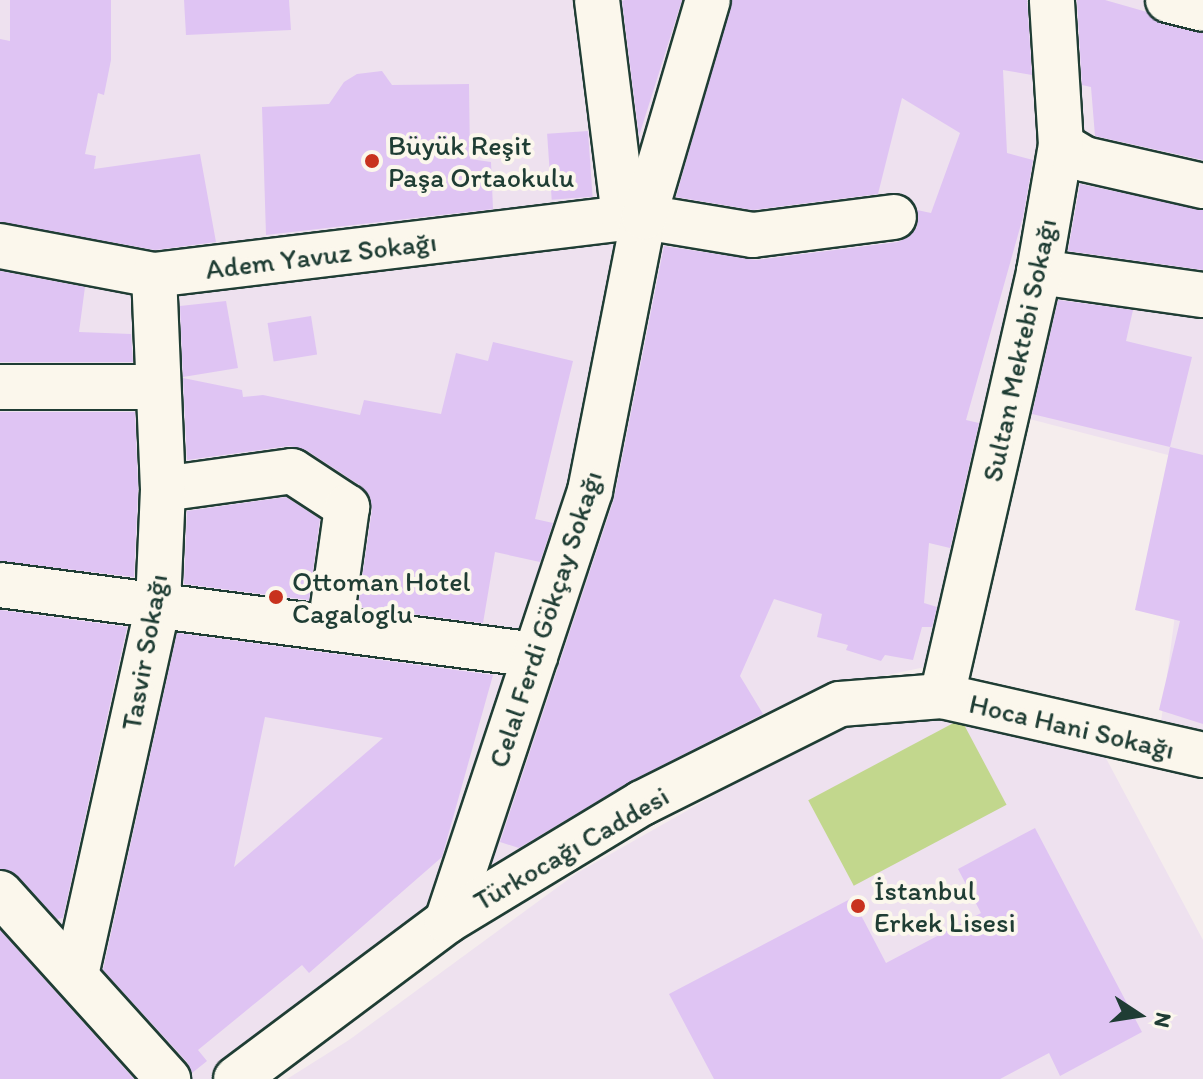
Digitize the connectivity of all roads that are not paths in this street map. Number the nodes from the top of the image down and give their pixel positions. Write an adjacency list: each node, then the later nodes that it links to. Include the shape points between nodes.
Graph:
1 (597, 0): 9 (street)
2 (708, 0): 9 (street)
3 (1052, 0): 6 (street, Sultan Mektebi Sokağı)
4 (1168, 0): 5 (street)
5 (1203, 9)
6 (1061, 145): 7 (street, via 1084,159); 11 (street, Sultan Mektebi Sokağı)
7 (1203, 186)
8 (894, 217): 9 (street, Adem Yavuz Sokağı, via 753,235)
9 (634, 218): 12 (street, Adem Yavuz Sokağı); 20 (street, Celal Ferdi Gökçay Sokağı, via 590,491)
10 (0, 246): 12 (street, Adem Yavuz Sokağı)
11 (1039, 272): 13 (street); 21 (street, Sultan Mektebi Sokağı)
12 (154, 275): 15 (street, Tasvir Sokağı)
13 (1203, 295)
14 (0, 387): 15 (street)
15 (156, 387): 16 (street, Tasvir Sokağı)
16 (163, 489): 18 (street, Tasvir Sokağı); 19 (street, via 292,471 347,507)
17 (0, 585): 18 (street)
18 (158, 604): 19 (street); 25 (street, Tasvir Sokağı)
19 (330, 628): 20 (street)
20 (535, 655): 24 (street, Celal Ferdi Gökçay Sokağı)
21 (942, 696): 22 (street, Hoca Hani Sokağı); 24 (street, Türkocağı Caddesi, via 840,704 642,803)
22 (1203, 755)
23 (0, 893): 25 (street)
24 (447, 921): 27 (street, Türkocağı Caddesi)
25 (76, 975): 26 (street)
26 (168, 1079)
27 (236, 1079)

